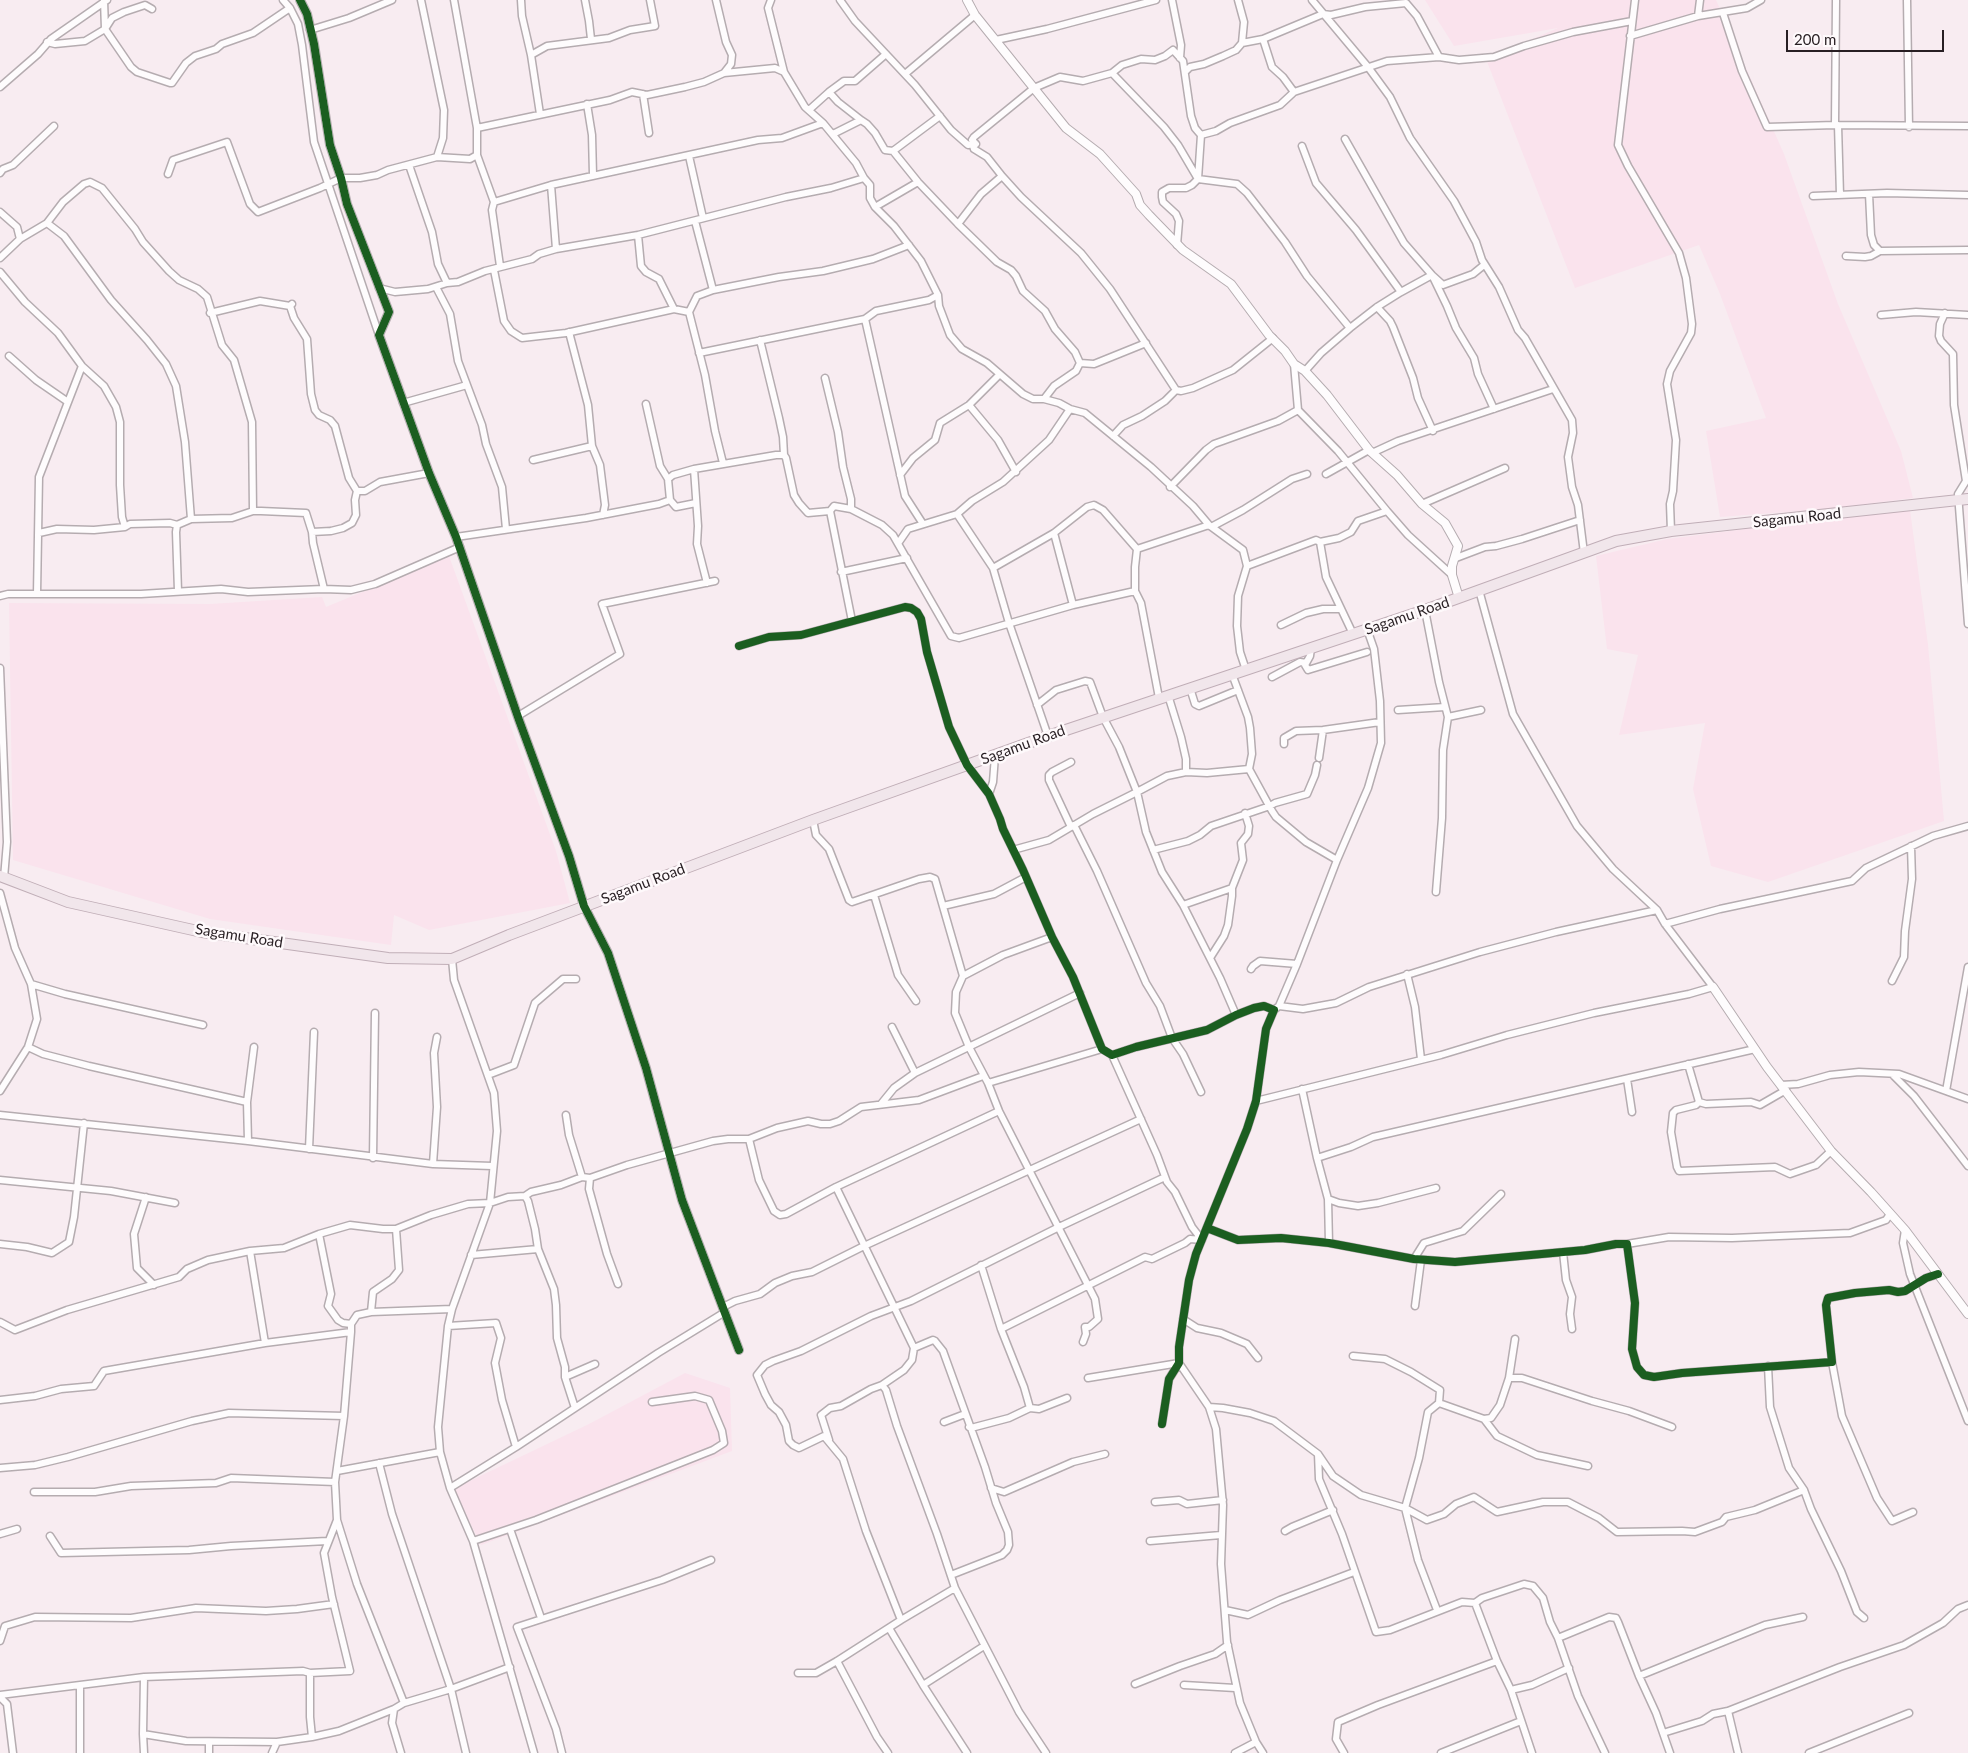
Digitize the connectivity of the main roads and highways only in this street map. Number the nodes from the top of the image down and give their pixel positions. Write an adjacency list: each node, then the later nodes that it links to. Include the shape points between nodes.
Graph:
1 (1964, 500): 2 (highway, Sagamu Road, via 1671,531 1616,541 813,820 452,959 388,958 202,932 68,902)
2 (2, 877)

